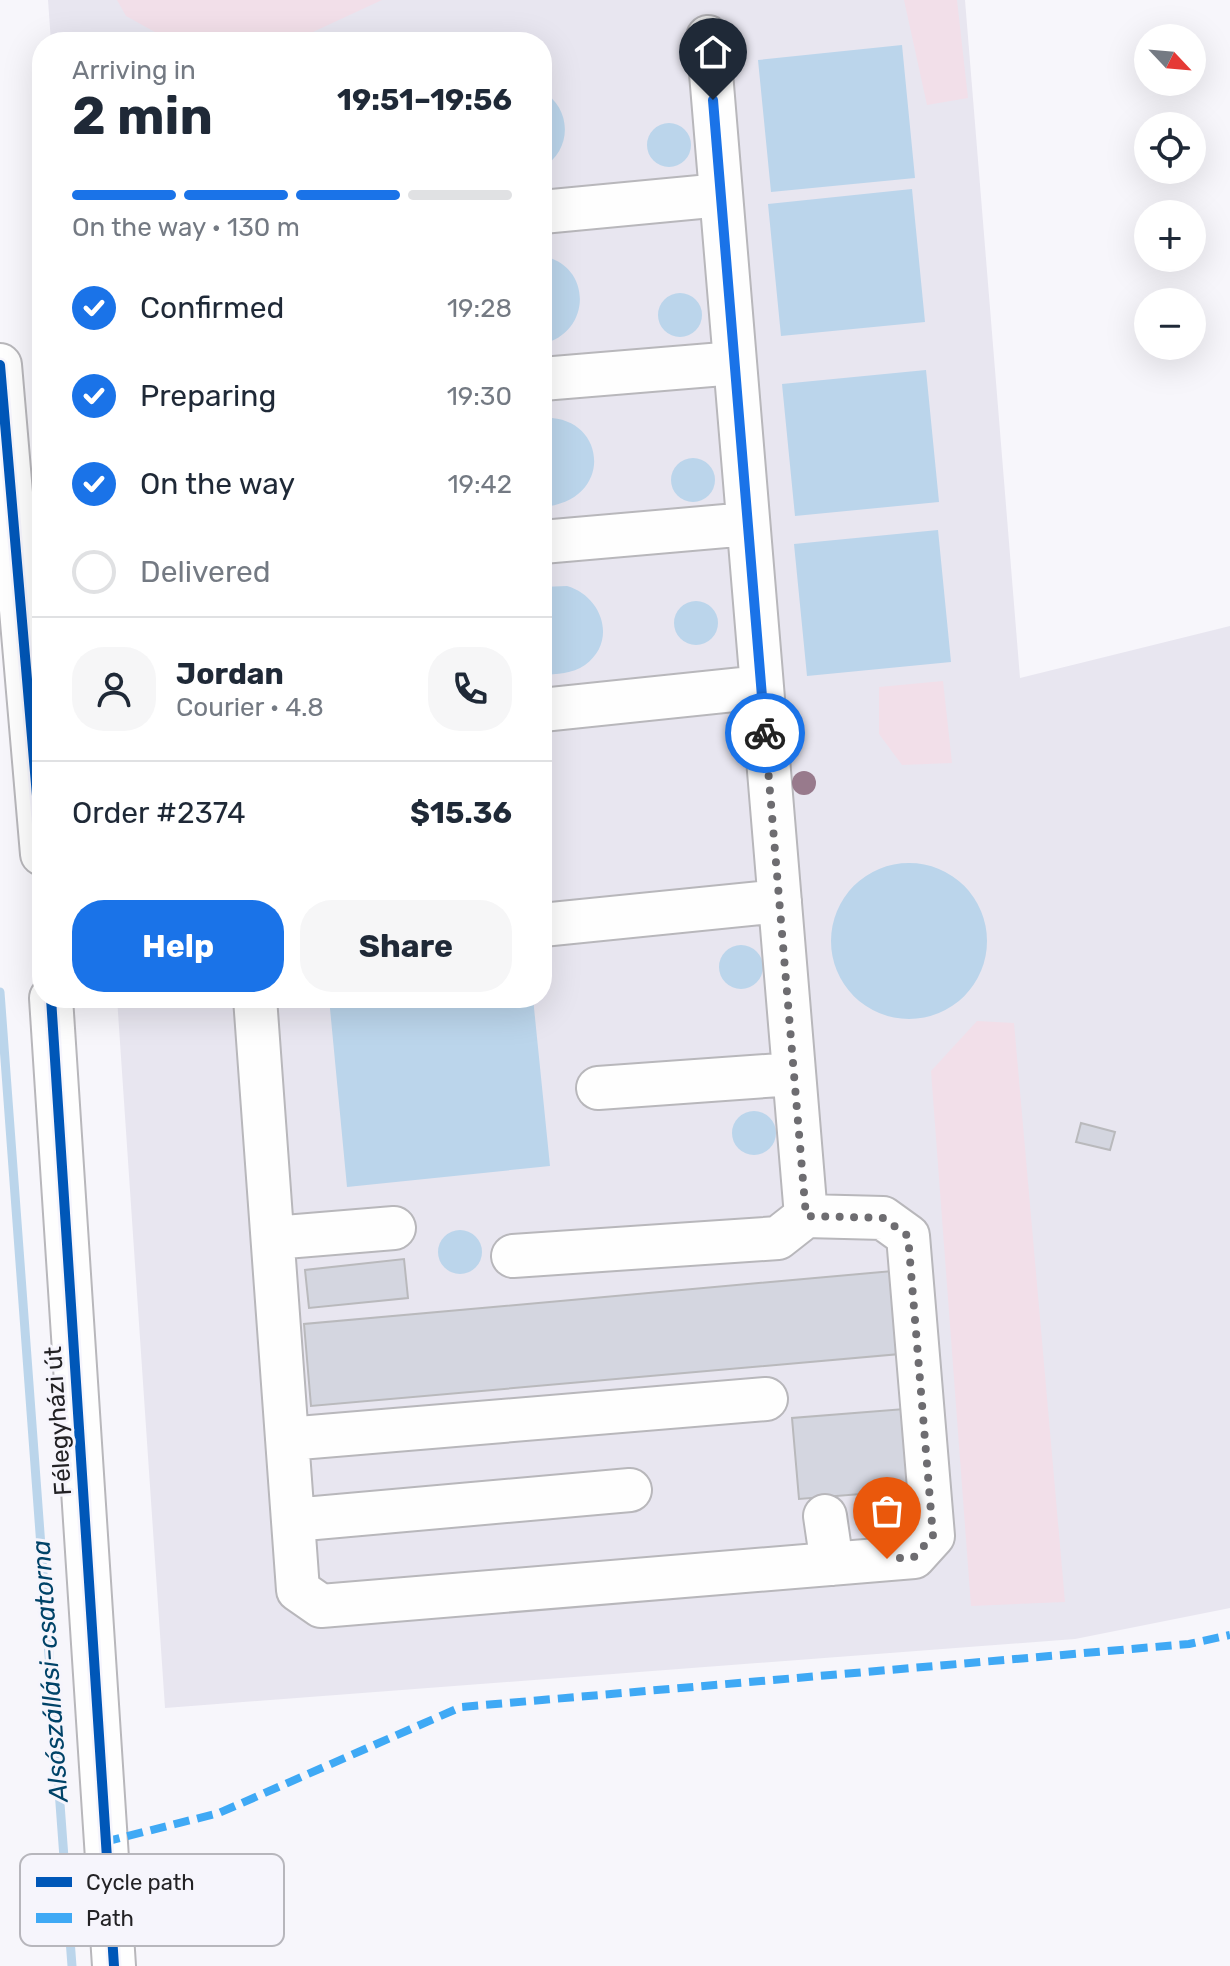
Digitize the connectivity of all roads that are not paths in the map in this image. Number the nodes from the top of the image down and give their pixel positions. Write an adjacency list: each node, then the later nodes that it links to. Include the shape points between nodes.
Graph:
1 (708, 37): 2 (street)
2 (721, 195): 3 (street); 4 (street)
3 (552, 211)
4 (735, 363): 6 (street); 7 (street)
5 (0, 365): 10 (street)
6 (552, 378)
7 (748, 524): 8 (street); 9 (street)
8 (552, 541)
9 (762, 687): 11 (street); 12 (street)
10 (32, 692)
11 (552, 709)
12 (780, 901): 13 (street); 16 (street)
13 (552, 924)
14 (52, 1008): 28 (street, Félegyházi út)
15 (256, 1008): 20 (street)
16 (794, 1074): 17 (street); 18 (street)
17 (598, 1088)
18 (806, 1216): 21 (street, via 778,1238); 27 (street, via 883,1218 908,1236 933,1536 914,1557)
19 (394, 1228): 20 (street)
20 (273, 1238): 23 (street)
21 (513, 1256)
22 (766, 1399): 23 (street)
23 (287, 1439): 26 (street)
24 (630, 1490): 26 (street)
25 (825, 1516): 27 (street)
26 (293, 1520): 27 (street, via 298,1590 321,1606)
27 (832, 1564)
28 (105, 1854)
29 (112, 1946): 30 (street, Félegyházi út)
30 (114, 1966)

